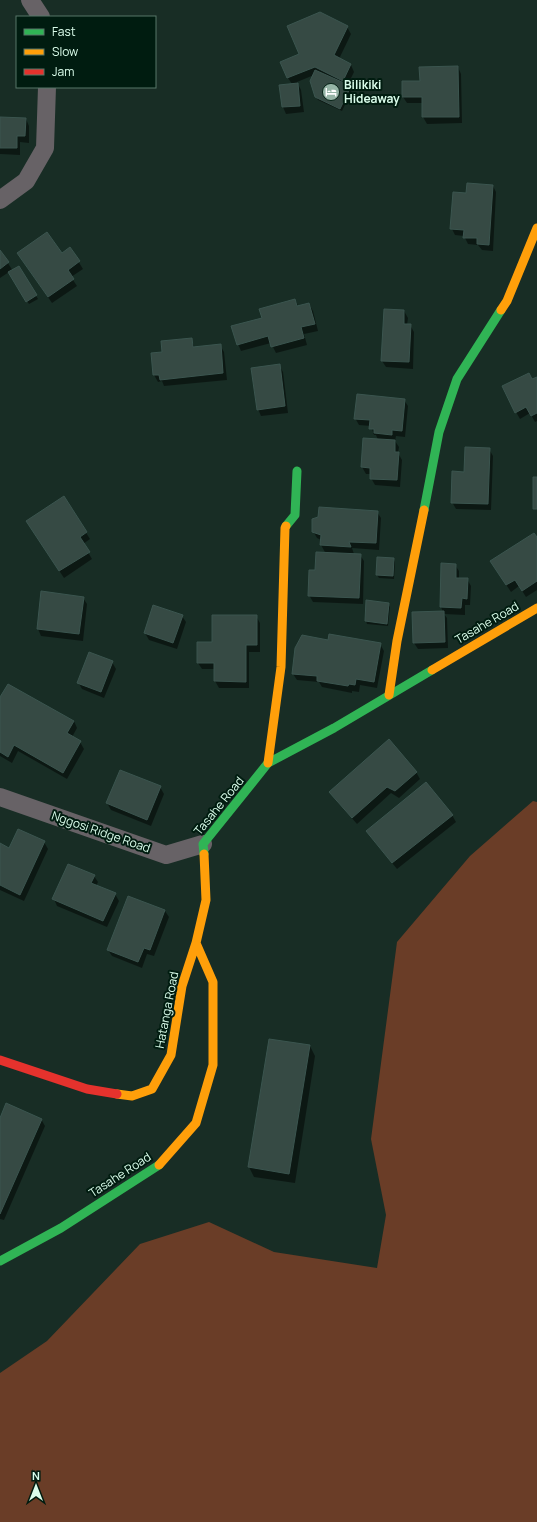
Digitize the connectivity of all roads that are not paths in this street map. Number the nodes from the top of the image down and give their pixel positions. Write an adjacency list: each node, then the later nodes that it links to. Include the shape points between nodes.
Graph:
1 (30, 0): 2 (street)
2 (40, 16)
3 (47, 88): 4 (street, via 45,148 26,181)
4 (0, 200)
5 (537, 228): 8 (street, via 507,301 457,379 439,432 397,641)
6 (297, 471): 9 (street, via 295,515 285,528 281,667)
7 (537, 608): 8 (street, Tasahe Road)
8 (389, 695): 9 (street, Tasahe Road)
9 (268, 763): 11 (street, Tasahe Road)
10 (0, 797): 11 (street, Nggosi Ridge Road, via 166,855)
11 (203, 844): 12 (street, Tasahe Road, via 206,900)
12 (196, 943): 13 (street, Hatanga Road, via 182,986 171,1055 152,1089 132,1096 88,1089); 14 (street, Tasahe Road, via 213,982 213,1065 196,1123 160,1164 61,1228)
13 (0, 1060)
14 (0, 1261)

